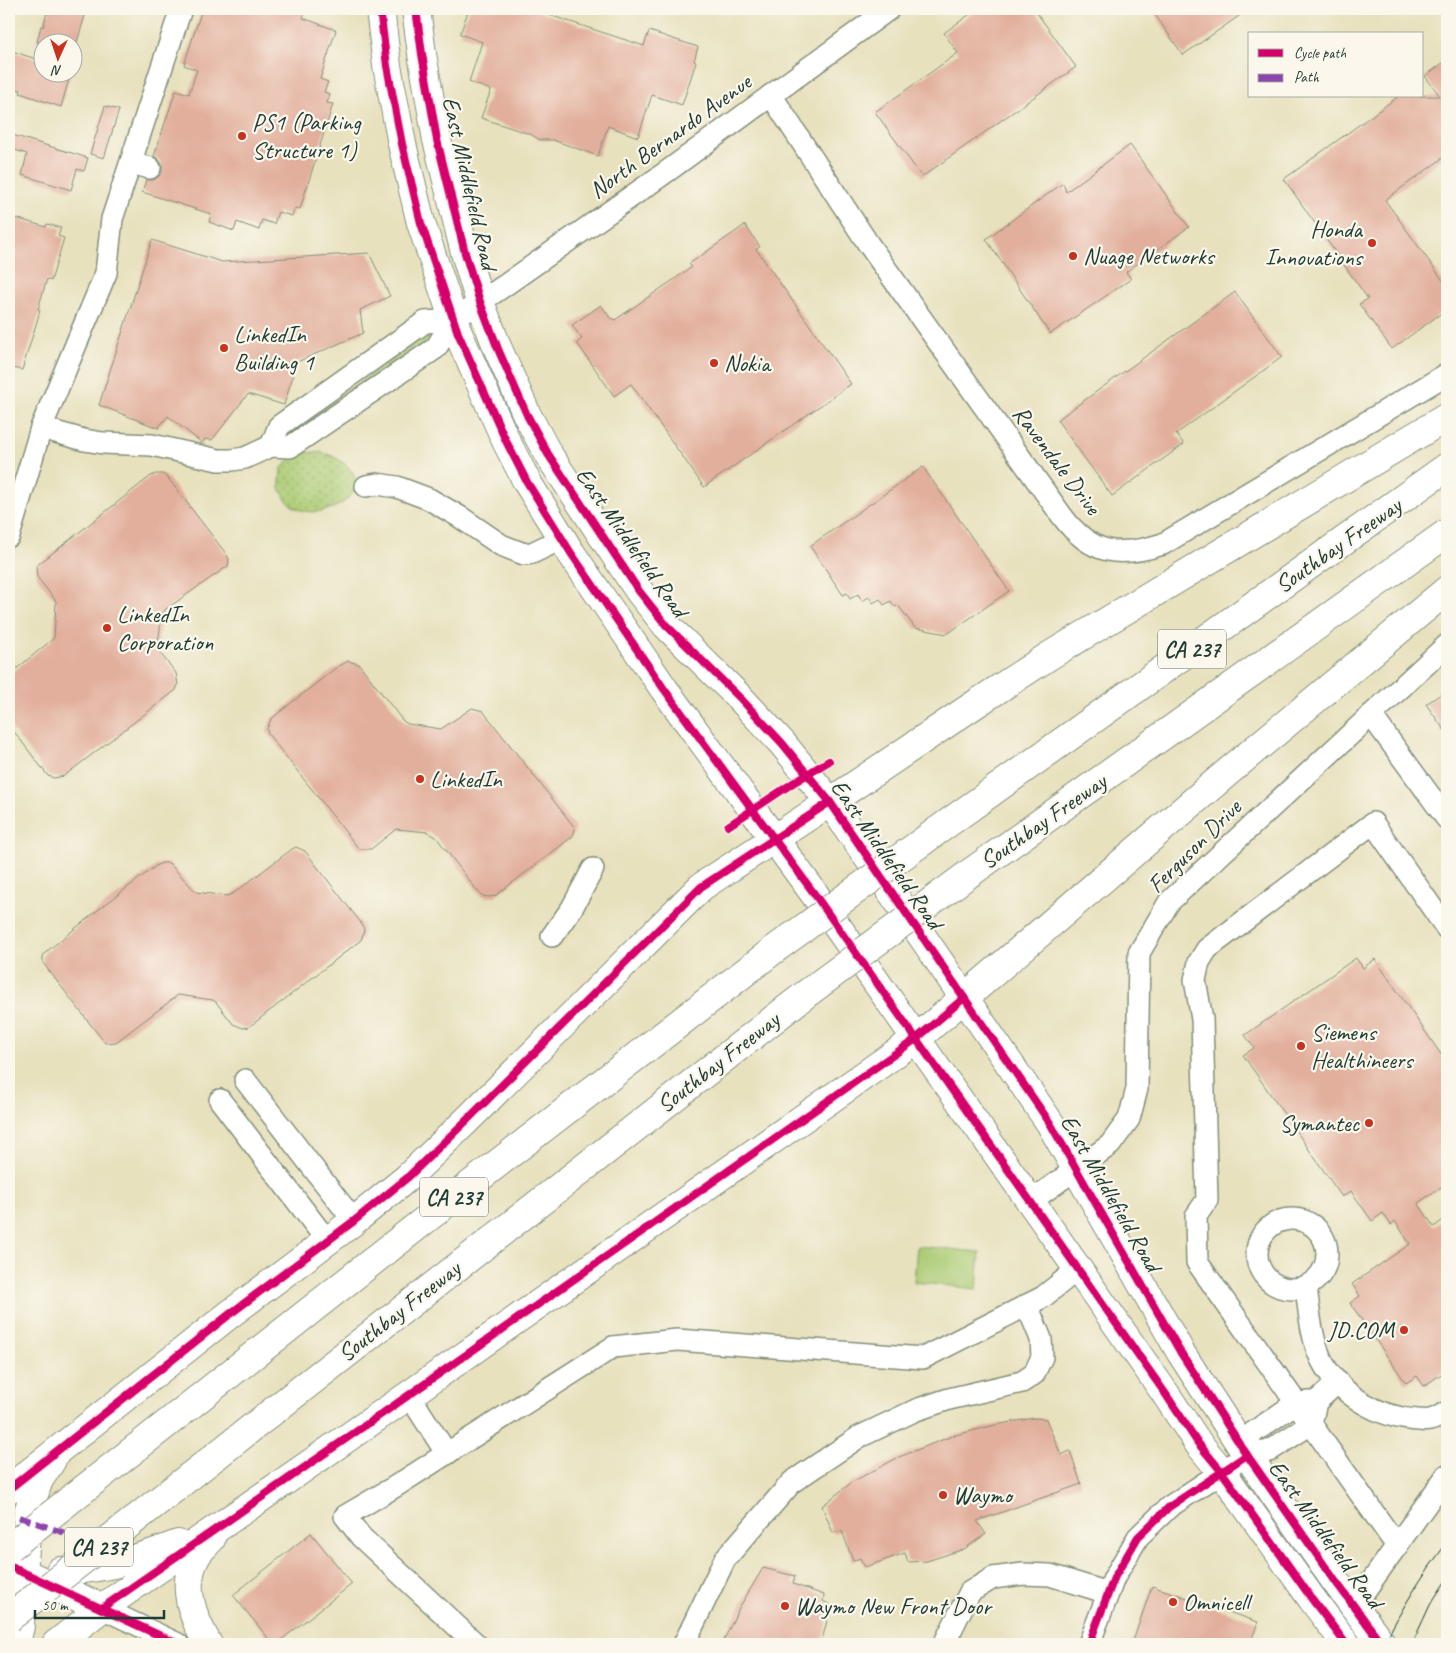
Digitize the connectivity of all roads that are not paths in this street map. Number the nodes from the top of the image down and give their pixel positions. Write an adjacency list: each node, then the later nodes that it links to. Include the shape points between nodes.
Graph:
1 (181, 9): 10 (street, via 140,166 112,219 106,273)
2 (380, 9): 7 (main road, East Middlefield Road, via 402,144 421,223)
3 (416, 9): 6 (main road, East Middlefield Road, via 437,140)
4 (888, 9): 5 (street, North Bernardo Avenue)
5 (771, 95): 6 (street, North Bernardo Avenue); 8 (street, Ravendale Drive, via 869,245 1073,530 1102,549 1140,551 1163,544)
6 (480, 302): 7 (street, North Bernardo Avenue); 19 (main road, East Middlefield Road, via 527,415 548,454 639,591 677,637 782,743)
7 (452, 320): 10 (street, via 436,348 290,447 271,446 245,458 218,460 152,445 84,440); 15 (main road, East Middlefield Road, via 506,441)
8 (1447, 374)
9 (1447, 417): 19 (main road, via 1049,656)
10 (41, 428): 14 (street)
11 (1447, 467): 49 (main road, Southbay Freeway / CA 237, bridge, via 775,949)
12 (366, 486): 15 (street, via 397,487 417,494 447,508 501,546 524,554)
13 (1447, 533): 54 (main road, Southbay Freeway / CA 237, bridge, via 806,994)
14 (9, 536)
15 (561, 539): 21 (main road, East Middlefield Road, via 664,689)
16 (1447, 590): 25 (main road)
17 (1447, 644): 18 (street, Ferguson Drive)
18 (1371, 715): 20 (street); 29 (street, Ferguson Drive, via 1169,902 1139,953 1137,1090 1128,1119 1110,1146)
19 (830, 802): 21 (main road); 25 (main road, East Middlefield Road)
20 (1447, 819)
21 (774, 838): 26 (main road, East Middlefield Road); 31 (main road, via 701,887 407,1178)
22 (593, 869): 24 (street)
23 (1447, 929): 38 (street, via 1373,823 1207,949 1198,962 1195,980 1202,1019 1207,1200 1196,1216 1197,1262)
24 (552, 936)
25 (964, 998): 26 (main road); 29 (main road, East Middlefield Road, via 1042,1111)
26 (916, 1039): 30 (main road, East Middlefield Road); 37 (main road)
27 (245, 1080): 31 (street)
28 (220, 1100): 32 (street)
29 (1076, 1169): 30 (street, Ferguson Drive); 43 (main road, East Middlefield Road, via 1181,1353)
30 (1031, 1201): 33 (main road, East Middlefield Road)
31 (354, 1222): 32 (main road)
32 (328, 1242): 41 (main road, via 230,1314)
33 (1078, 1269): 35 (street); 44 (main road, East Middlefield Road, via 1198,1443)
34 (1306, 1286): 36 (street, via 1311,1323 1321,1358)
35 (1027, 1305): 42 (street, via 923,1358 677,1340 612,1347); 60 (street, via 1041,1339 1042,1357 1034,1374 1022,1382 916,1410 859,1437 792,1482 724,1559)
36 (1338, 1382): 38 (street); 39 (street, via 1364,1404 1406,1420 1430,1420)
37 (409, 1395): 42 (street); 47 (main road)
38 (1306, 1403): 40 (street); 43 (street, via 1251,1434)
39 (1447, 1412)
40 (1310, 1424): 43 (street, via 1269,1451); 48 (street)
41 (57, 1452): 46 (main road); 50 (main road, via 39,1480)
42 (447, 1454): 59 (street, via 345,1516 361,1537)
43 (1247, 1455): 44 (street); 52 (main road, East Middlefield Road)
44 (1222, 1472): 51 (street, via 1169,1507 1138,1537); 63 (main road, East Middlefield Road)
45 (1447, 1475): 48 (street)
46 (9, 1489)
47 (224, 1525): 50 (main road, via 158,1552 87,1570); 53 (main road); 58 (main road, via 196,1556 188,1580 189,1597 198,1626)
48 (1397, 1546): 52 (street)
49 (9, 1548)
50 (14, 1571): 53 (main road); 55 (main road, via 20,1626)
51 (1108, 1593): 61 (street, via 1050,1575 993,1578 970,1592); 62 (street)
52 (1354, 1606): 64 (main road, East Middlefield Road)
53 (102, 1608): 56 (main road); 57 (street)
54 (9, 1618)
55 (16, 1644)
56 (56, 1644)
57 (178, 1644)
58 (208, 1644)
59 (476, 1644)
60 (684, 1644)
61 (944, 1644)
62 (1089, 1644)
63 (1346, 1644)
64 (1382, 1644)

